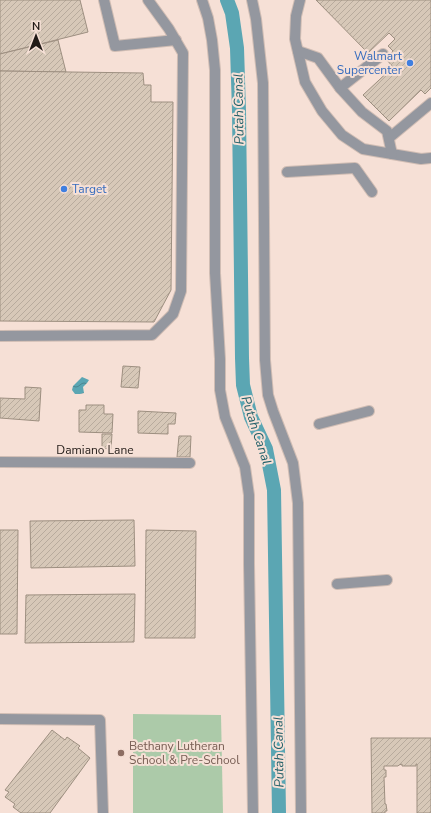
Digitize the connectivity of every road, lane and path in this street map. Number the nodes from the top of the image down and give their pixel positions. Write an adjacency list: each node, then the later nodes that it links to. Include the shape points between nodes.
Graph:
1 (104, 0): 6 (street, via 115,46)
2 (148, 0): 6 (street)
3 (202, 0): 25 (street, via 208,18 215,70 215,273 220,390 225,417 245,467 249,495)
4 (252, 0): 26 (street, via 262,82 265,360 268,395 293,463 298,502)
5 (300, 0): 7 (street, via 295,39)
6 (176, 40): 16 (street, via 183,53 181,291 173,314 152,335)
7 (298, 51): 9 (street, via 318,58); 12 (street, via 305,82 322,111 342,135 363,149)
8 (383, 54): 9 (street)
9 (340, 88): 11 (street, via 362,112 387,130)
10 (431, 103): 11 (street)
11 (389, 138): 12 (street)
12 (392, 154): 13 (street, via 421,159)
13 (431, 158)
14 (287, 172): 15 (street, via 355,168)
15 (372, 192)
16 (0, 336)
17 (369, 411): 18 (street)
18 (319, 424)
19 (0, 462): 20 (street, Damiano Lane)
20 (190, 463)
21 (387, 580): 22 (street)
22 (337, 584)
23 (0, 720): 24 (street, via 100,720)
24 (103, 813)
25 (253, 813)
26 (301, 813)

